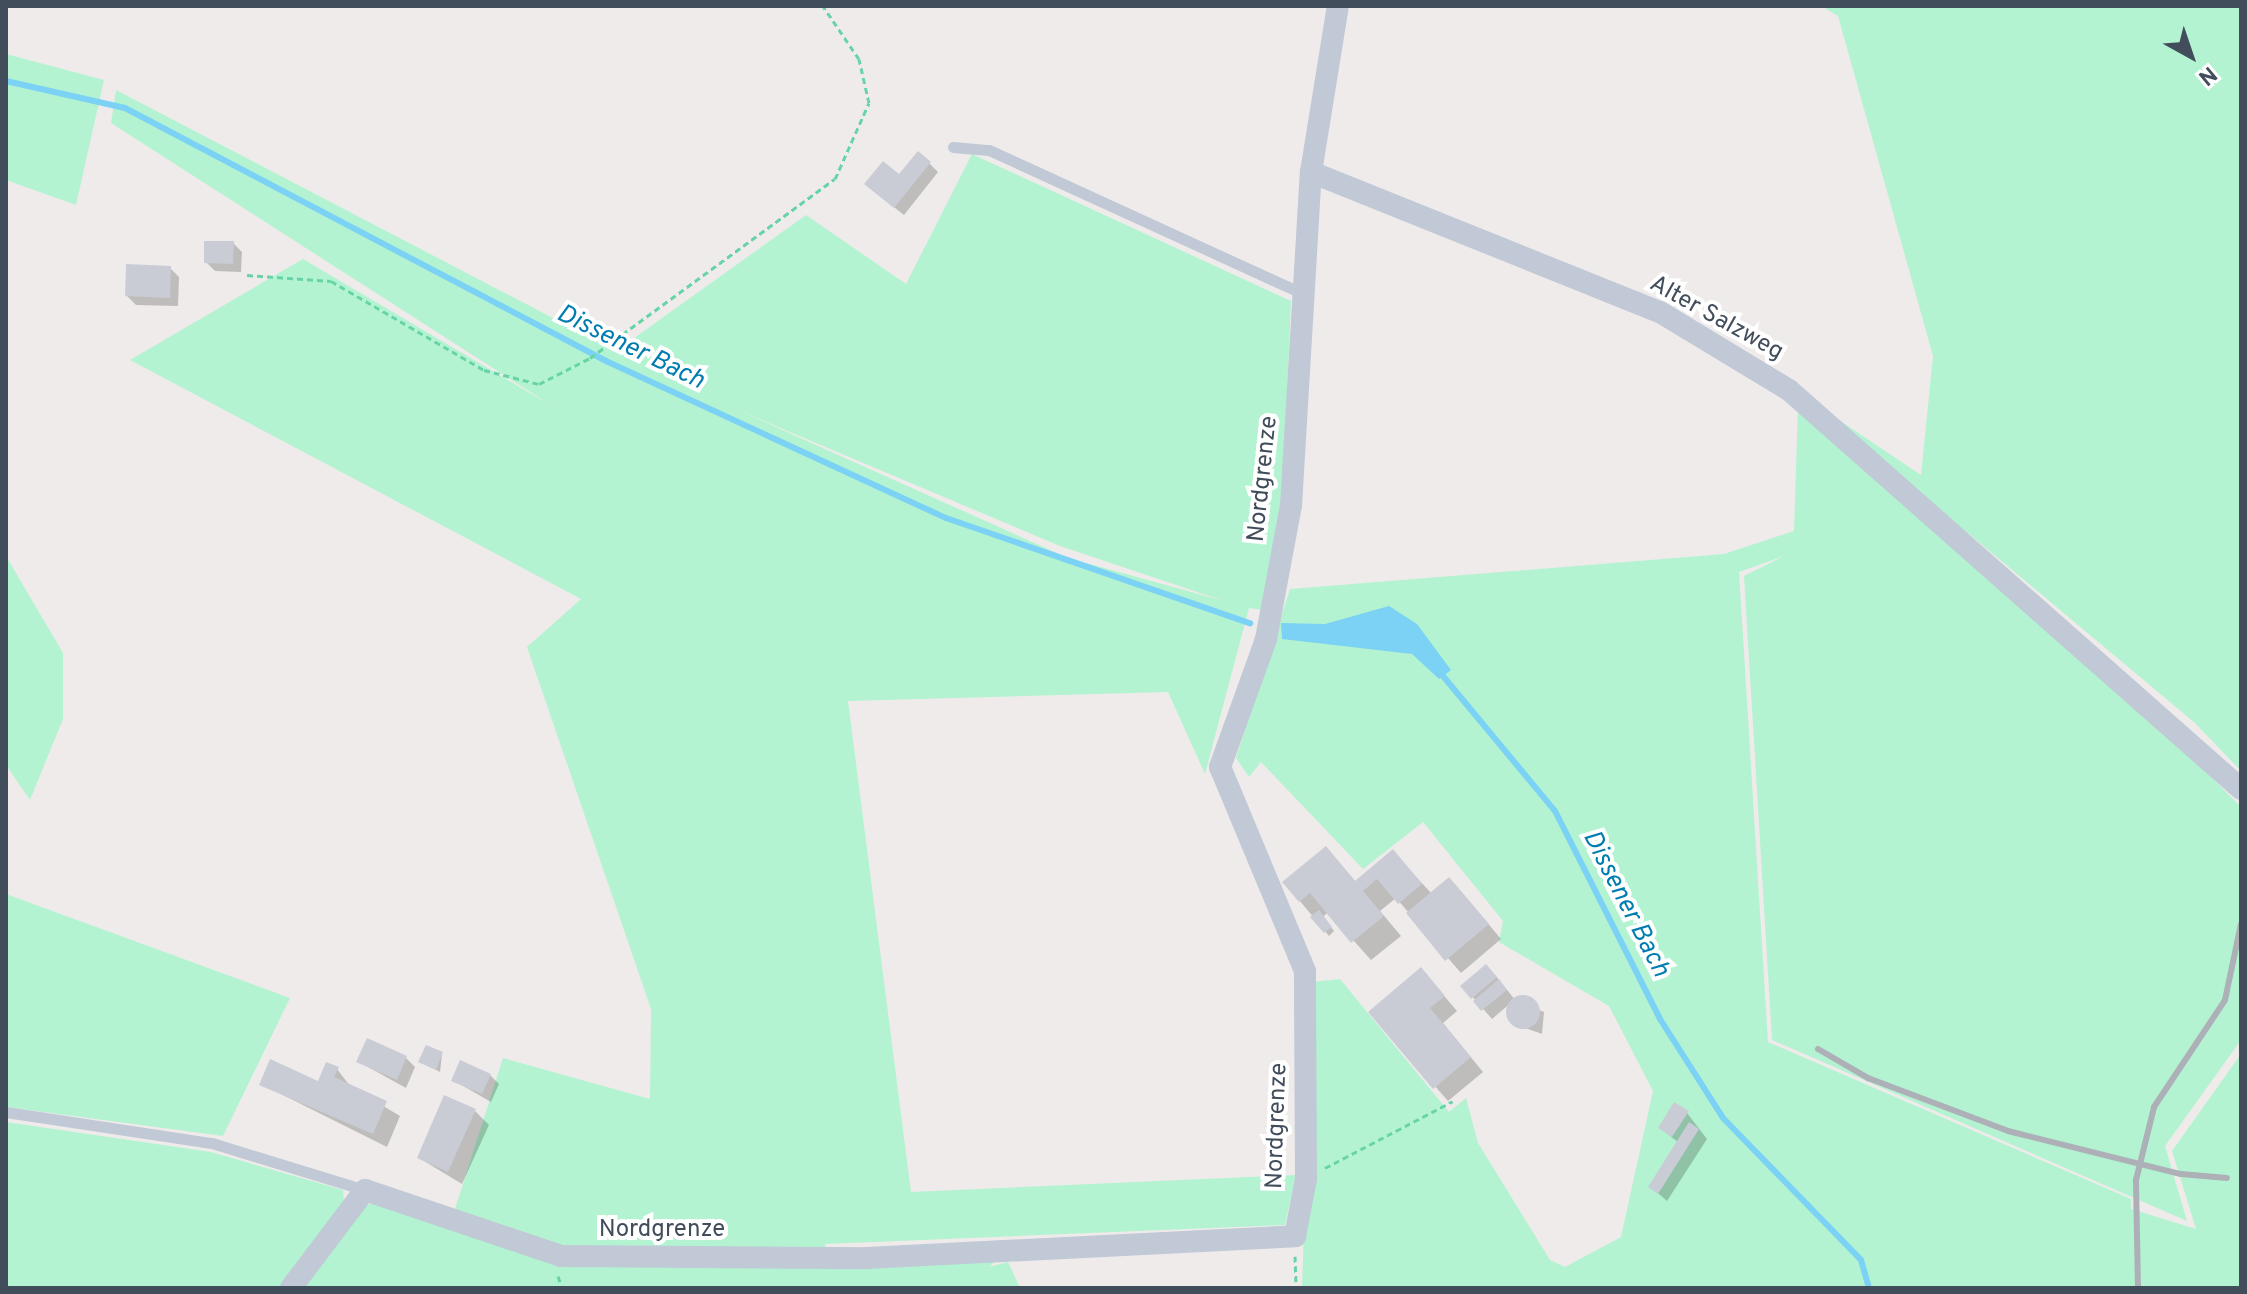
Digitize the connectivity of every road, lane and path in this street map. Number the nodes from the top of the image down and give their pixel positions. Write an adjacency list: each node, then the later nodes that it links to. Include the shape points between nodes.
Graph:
1 (823, 6): 5 (path, via 859,59 869,103 835,179 590,358 539,384 484,370 331,281)
2 (1338, 6): 4 (street)
3 (953, 147): 6 (lane, via 989,150)
4 (1311, 172): 6 (street, Nordgrenze); 7 (street, Alter Salzweg, via 1660,312 1789,390)
5 (247, 275)
6 (1303, 294): 10 (street, Nordgrenze, via 1289,521 1266,639 1220,767 1305,971)
7 (2241, 789)
8 (1453, 1101): 10 (path)
9 (6, 1112): 11 (lane, via 212,1143)
10 (1306, 1179): 12 (street, Nordgrenze)
11 (365, 1190): 12 (street, Nordgrenze, via 561,1256 867,1258); 13 (street)
12 (1295, 1236): 14 (path)
13 (291, 1288)
14 (1296, 1288)

